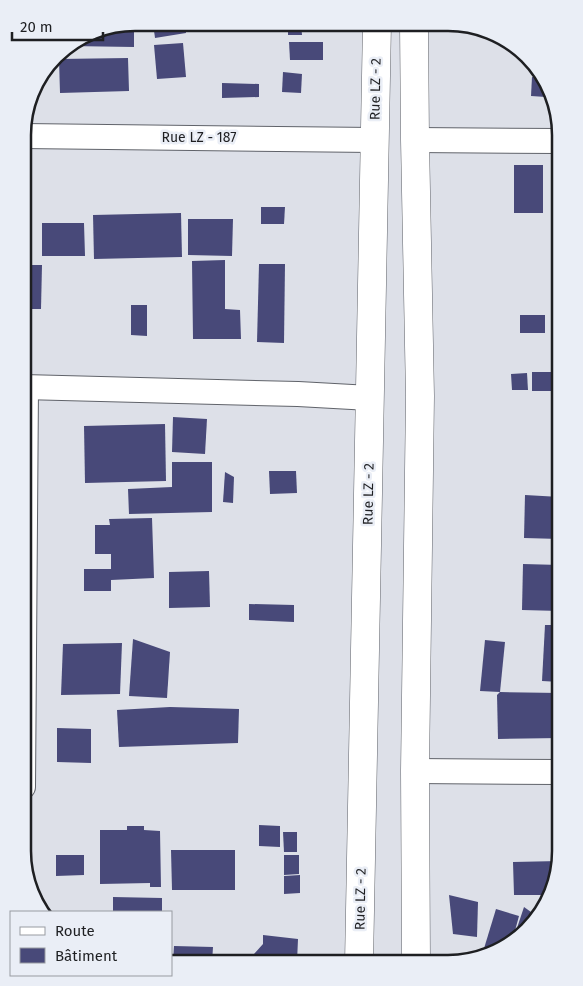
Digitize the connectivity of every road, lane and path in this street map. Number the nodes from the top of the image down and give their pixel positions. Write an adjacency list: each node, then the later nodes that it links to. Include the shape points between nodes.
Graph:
1 (377, 31): 4 (main road, Rue LZ - 2)
2 (414, 31): 5 (main road)
3 (31, 136): 4 (street, Rue LZ - 187)
4 (374, 140): 8 (main road, Rue LZ - 2)
5 (415, 140): 6 (street); 9 (main road, via 420,396)
6 (552, 141)
7 (31, 387): 8 (street)
8 (370, 398): 11 (main road, Rue LZ - 2)
9 (415, 771): 10 (street); 12 (main road)
10 (552, 772)
11 (359, 955)
12 (416, 955)

